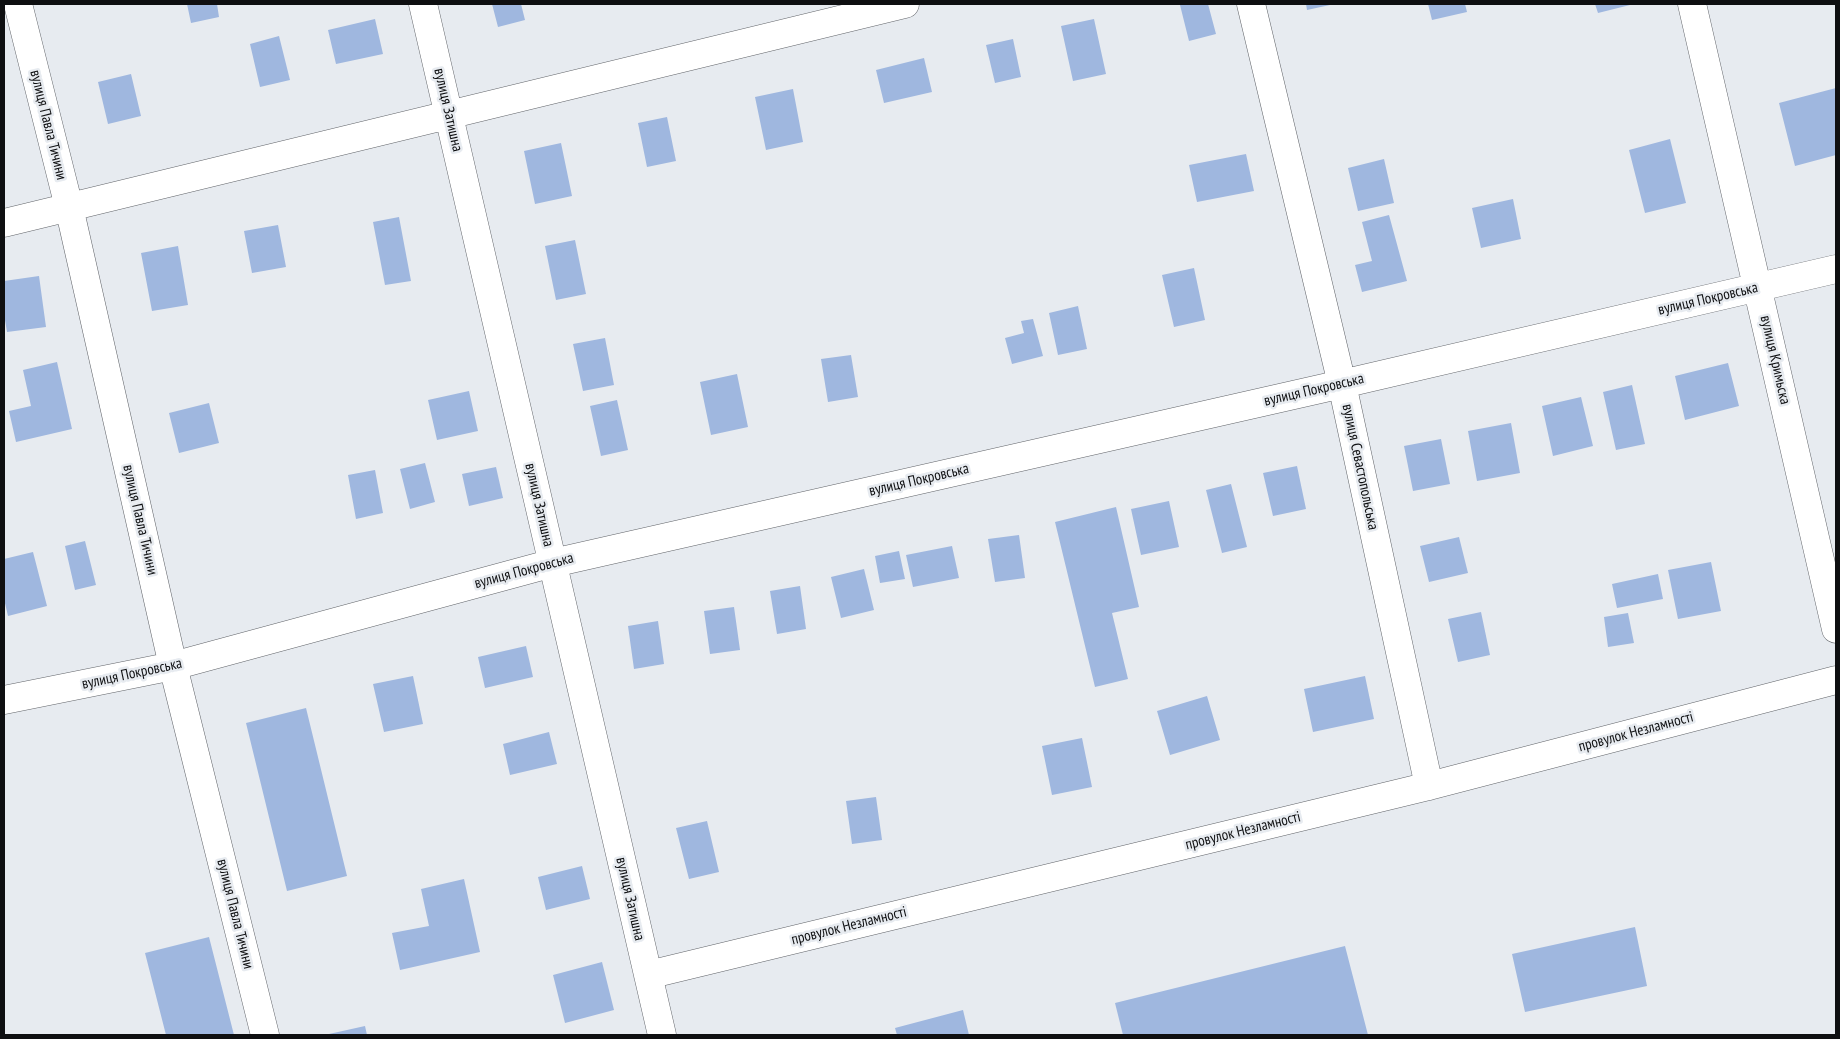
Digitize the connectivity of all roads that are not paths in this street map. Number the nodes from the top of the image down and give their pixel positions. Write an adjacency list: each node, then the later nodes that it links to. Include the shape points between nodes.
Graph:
1 (18, 4): 7 (street, вулиця Павла Тичини)
2 (422, 4): 6 (street, вулиця Затишна)
3 (904, 4): 6 (street)
4 (1251, 4): 11 (street, вулиця Севастопольська)
5 (1692, 4): 10 (street, вулиця Кримьска)
6 (449, 115): 7 (street); 12 (street, вулиця Затишна)
7 (69, 207): 8 (street); 14 (street, вулиця Павла Тичини)
8 (4, 223)
9 (1836, 269): 10 (street, вулиця Покровська)
10 (1758, 288): 11 (street, вулиця Покровська); 13 (street, вулиця Кримьска)
11 (1342, 384): 12 (street, вулиця Покровська); 17 (street, вулиця Севастопольська)
12 (553, 562): 14 (street, вулиця Покровська); 18 (street, вулиця Затишна)
13 (1836, 629)
14 (173, 666): 16 (street, вулиця Покровська); 19 (street, вулиця Павла Тичини)
15 (1836, 680): 17 (street, провулок Незламності)
16 (4, 700)
17 (1429, 786): 18 (street, провулок Незламності)
18 (648, 975): 20 (street, вулиця Затишна)
19 (265, 1035)
20 (662, 1035)

